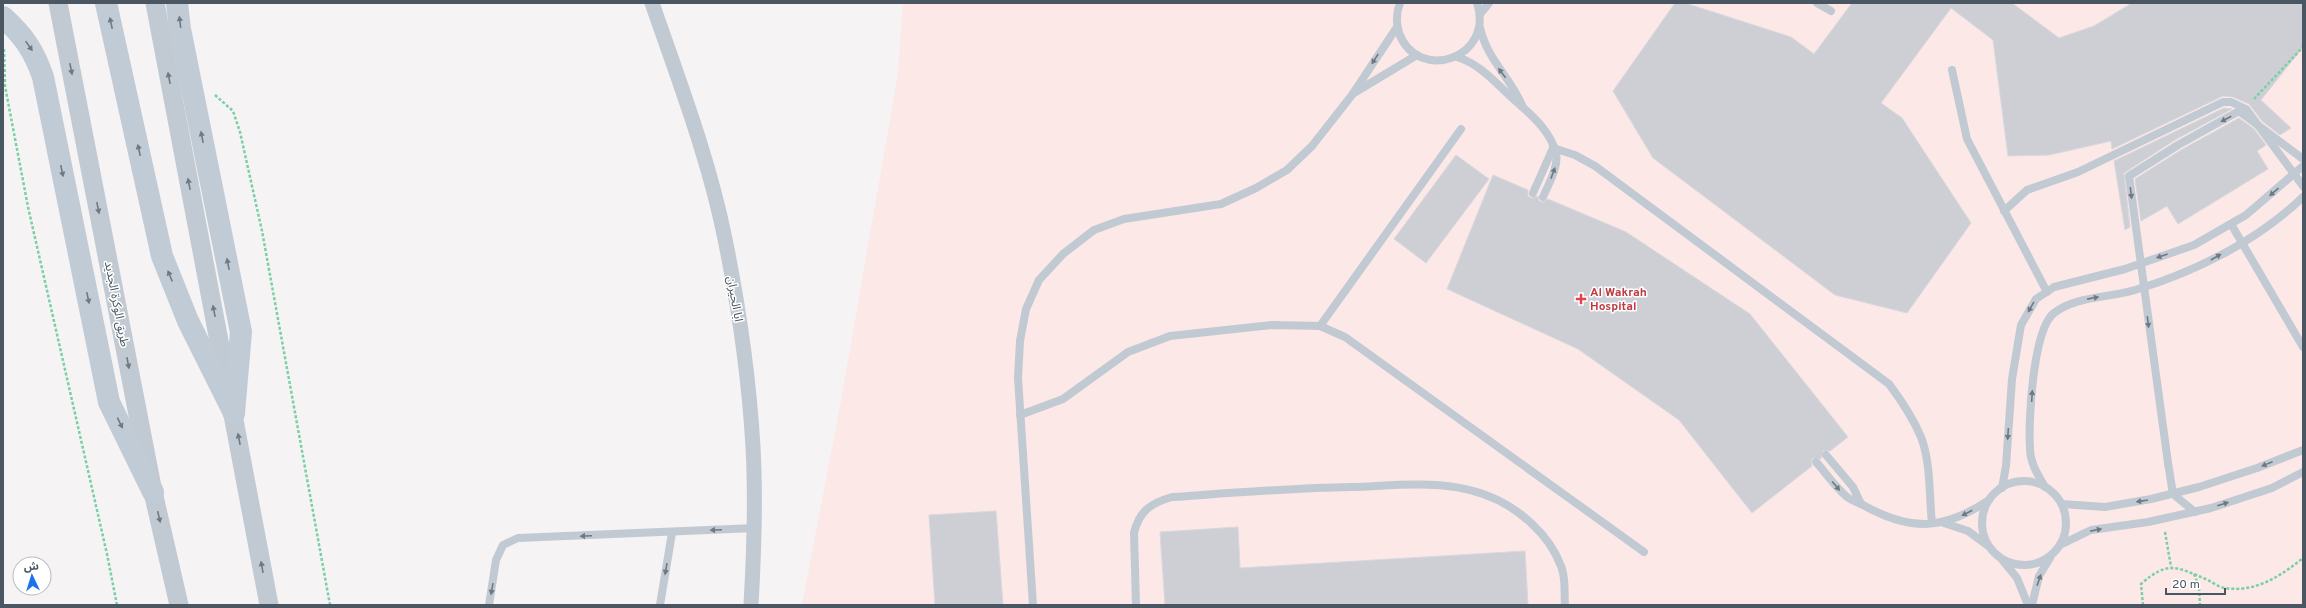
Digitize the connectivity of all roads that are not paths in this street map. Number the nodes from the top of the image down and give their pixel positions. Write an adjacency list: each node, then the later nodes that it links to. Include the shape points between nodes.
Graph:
1 (58, 3): 43 (street, طريق الوكرة الجديد, one-way to 43)
2 (106, 3): 35 (main road, one-way to 2, via 188,322 162,256)
3 (155, 3): 35 (street, one-way to 3)
4 (177, 3): 35 (main road, one-way to 4, via 241,332 180,29)
5 (652, 3): 51 (street, ابا الحيران, via 695,126 725,238 745,358 753,448)
6 (1400, 3): 13 (lane, via 1397,10)
7 (1477, 3): 11 (lane)
8 (1489, 3): 11 (lane)
9 (1816, 3): 10 (lane)
10 (1831, 11)
11 (1481, 13): 14 (lane)
12 (3, 17): 43 (main road, one-way to 43, via 20,32 36,56 109,402)
13 (1397, 27): 15 (lane, via 1408,48); 18 (lane, one-way to 18)
14 (1480, 27): 16 (lane, via 1476,39); 19 (lane, one-way to 14, via 1492,59)
15 (1418, 55): 16 (lane, via 1430,60); 18 (lane)
16 (1457, 57): 19 (lane, via 1478,66)
17 (1952, 70): 29 (lane, via 1967,139)
18 (1352, 94): 36 (lane, via 1312,146 1287,170 1256,188 1221,204 1124,219 1094,230 1063,254 1039,280 1026,309 1019,349)
19 (1523, 105): 21 (lane, via 1545,130)
20 (1462, 129): 33 (lane)
21 (1553, 148): 26 (lane); 27 (lane, one-way to 21, via 1555,165 1556,153); 50 (lane, via 1575,155 1595,166 1889,384 1901,400 1921,438)
22 (2303, 158): 44 (lane, one-way to 44, bridge, via 2240,111 2128,176)
23 (2303, 166): 24 (lane)
24 (2295, 174): 25 (lane); 29 (lane, via 2246,109 2231,102 2215,104 2078,172 2027,190); 30 (lane, one-way to 30, via 2246,215)
25 (2303, 186)
26 (1533, 193)
27 (1543, 197)
28 (2303, 197): 31 (lane, via 2258,233)
29 (2004, 211): 32 (lane)
30 (2231, 224): 31 (lane); 32 (lane, one-way to 32, via 2194,245 2125,269 2054,287)
31 (2241, 243): 34 (lane); 41 (lane, one-way to 31, via 2035,470 2030,449 2033,382 2041,332 2052,314 2064,306 2087,299 2148,286 2203,264)
32 (2047, 292): 42 (lane, one-way to 42, via 2036,299 2021,325 2012,379)
33 (1320, 326): 36 (lane, via 1272,325 1170,336 1128,352 1063,399); 55 (lane, via 1345,337)
34 (2303, 347)
35 (234, 413): 59 (street, one-way to 35)
36 (1020, 415): 63 (lane)
37 (2303, 450): 44 (lane, one-way to 44, via 2257,468)
38 (1826, 455): 46 (lane, via 1852,487)
39 (1816, 462): 46 (lane, one-way to 46, via 1842,493)
40 (2303, 472): 48 (lane, one-way to 40, via 2272,488)
41 (2045, 487): 42 (lane, via 2035,482 2023,481); 47 (lane)
42 (2002, 488): 45 (lane)
43 (153, 492): 58 (street, طريق الوكرة الجديد, one-way to 58)
44 (2173, 494): 47 (lane, one-way to 47, via 2105,507); 48 (lane)
45 (1989, 499): 49 (lane, one-way to 49, via 1955,519); 54 (lane, via 1982,523 1983,535)
46 (1861, 504): 50 (lane, via 1892,519)
47 (2062, 504): 53 (lane, via 2066,532)
48 (2195, 512): 53 (lane, one-way to 48, via 2091,530)
49 (1943, 523): 50 (lane); 54 (lane, via 1968,532)
50 (1932, 524)
51 (755, 528): 52 (lane, one-way to 52); 62 (street, ابا الحيران)
52 (672, 533): 60 (lane, one-way to 60, via 518,538 503,545 496,560); 61 (lane, one-way to 61)
53 (2060, 545): 56 (lane)
54 (1989, 547): 57 (lane)
55 (1644, 552)
56 (2051, 556): 57 (lane, via 2040,563 2028,565 2015,565); 67 (lane, one-way to 56, via 2039,576)
57 (2003, 560): 66 (lane, via 2017,578)
58 (179, 605)
59 (269, 605)
60 (489, 605)
61 (660, 605)
62 (751, 605)
63 (1033, 605)
64 (1136, 605): 65 (lane, via 1134,533 1136,522 1154,502 1195,495 1438,484 1473,490 1498,499 1522,515 1539,531 1562,567)
65 (1565, 605)
66 (2028, 605)
67 (2032, 605)

